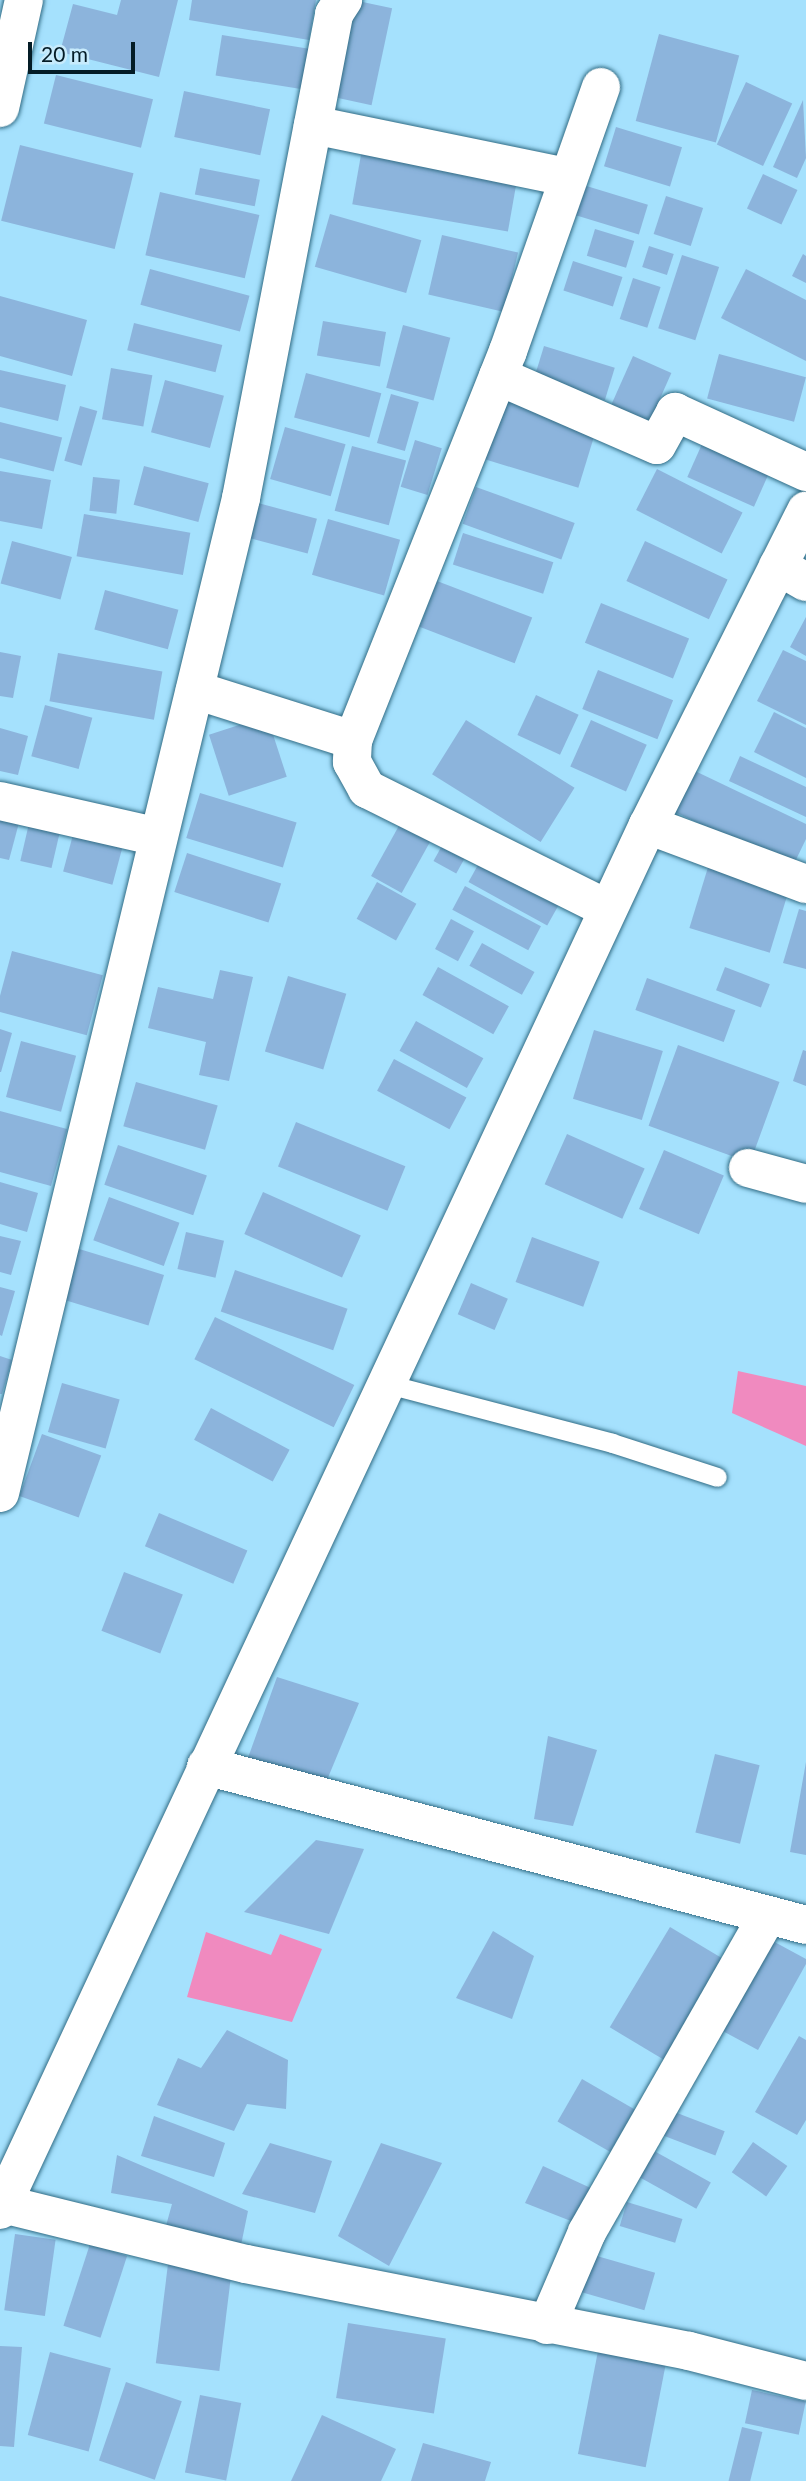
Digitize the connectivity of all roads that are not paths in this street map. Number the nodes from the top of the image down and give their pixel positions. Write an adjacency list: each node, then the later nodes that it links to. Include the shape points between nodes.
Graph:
1 (24, 0): 4 (street)
2 (343, 0): 5 (street, via 334,14)
3 (601, 87): 6 (street)
4 (0, 108)
5 (313, 125): 6 (street); 11 (street, via 241,498)
6 (567, 177): 7 (street)
7 (498, 376): 8 (street, via 657,445 676,412); 12 (street)
8 (806, 472)
9 (806, 511): 10 (street)
10 (792, 574): 14 (street)
11 (195, 690): 12 (street); 15 (street)
12 (353, 740): 17 (street, via 352,762 367,789)
13 (0, 801): 15 (street)
14 (648, 825): 16 (street); 17 (street)
15 (158, 837): 22 (street)
16 (806, 884)
17 (608, 909): 20 (street)
18 (748, 1168): 19 (street)
19 (806, 1184)
20 (384, 1383): 21 (lane, via 612,1443); 23 (street)
21 (718, 1477)
22 (0, 1493)
23 (206, 1766): 24 (street); 26 (street)
24 (767, 1916): 25 (street); 27 (street, via 587,2232)
25 (806, 1925)
26 (2, 2207): 27 (street)
27 (547, 2325): 28 (street, via 689,2351)
28 (806, 2381)

